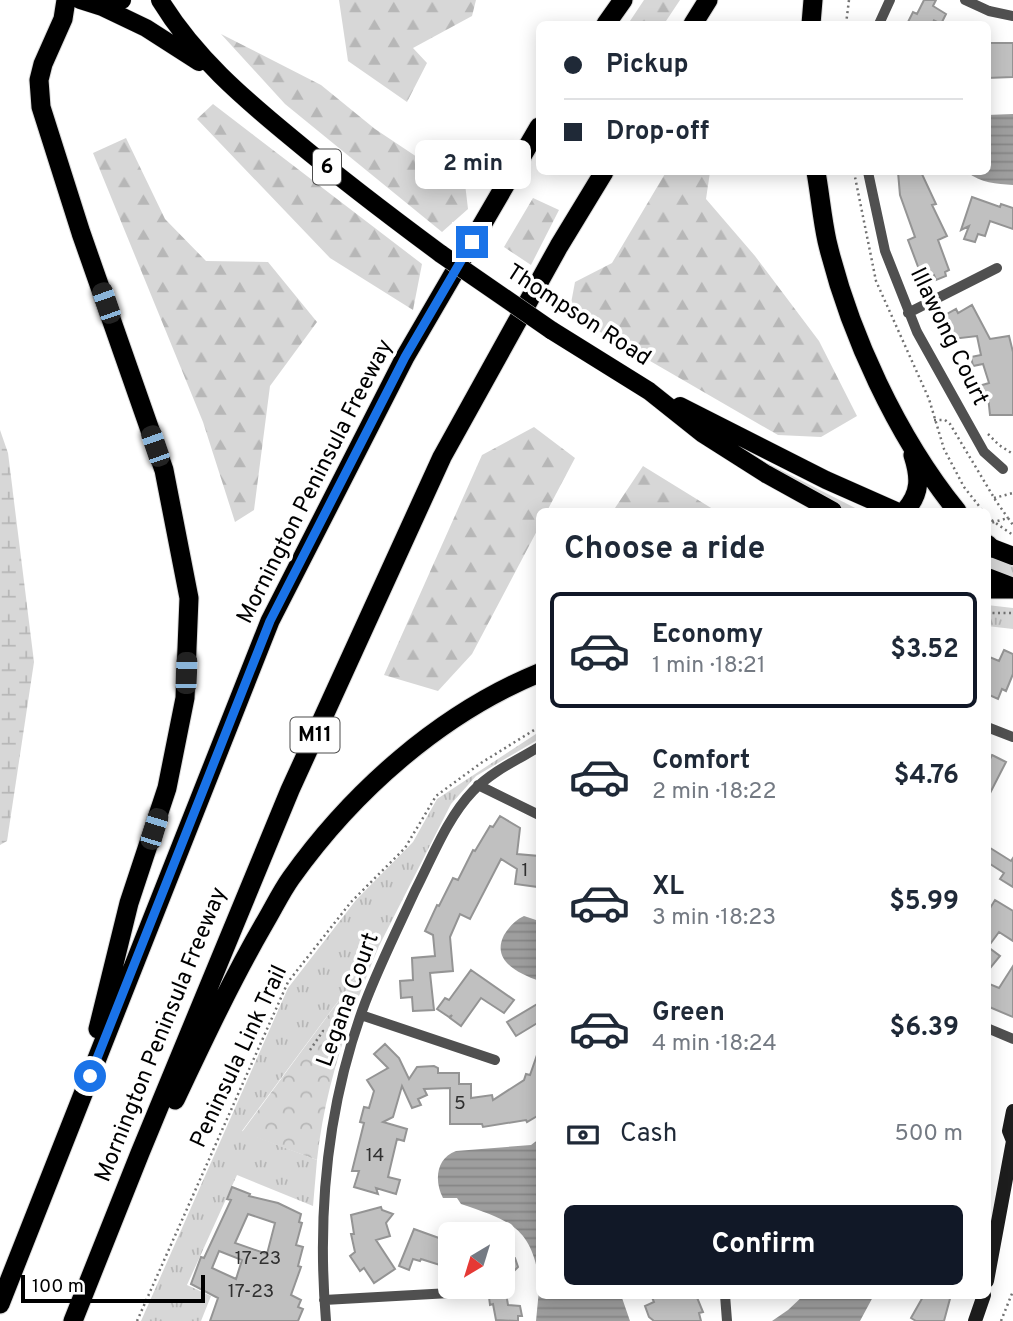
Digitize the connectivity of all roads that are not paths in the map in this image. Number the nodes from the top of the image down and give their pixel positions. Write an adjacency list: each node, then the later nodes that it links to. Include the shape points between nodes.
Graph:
1 (66, 0): 45 (highway, via 39,80 41,107 164,470 189,598 185,698 167,788 129,903)
2 (80, 0): 10 (main road, 6)
3 (122, 0): 10 (main road)
4 (160, 0): 16 (main road, Thompson Road / 6)
5 (622, 0): 12 (highway)
6 (708, 0): 13 (highway)
7 (813, 0): 14 (highway)
8 (890, 0): 15 (street)
9 (965, 0): 11 (street)
10 (102, 7): 16 (main road, Thompson Road / 6, via 146,28)
11 (1013, 16)
12 (608, 21)
13 (694, 21)
14 (811, 21)
15 (880, 21)
16 (217, 73): 23 (main road, Thompson Road / 6, bridge, via 321,163 441,254)
17 (536, 132): 45 (highway, Mornington Peninsula Freeway, via 405,357 270,621)
18 (602, 175): 48 (highway, Mornington Peninsula Freeway / M11, via 442,457 290,790)
19 (816, 175): 24 (highway, via 827,240 856,337)
20 (869, 175): 22 (street, Illawong Court, via 885,251)
21 (997, 268): 22 (street)
22 (908, 313): 25 (street, Illawong Court, via 984,452)
23 (649, 391): 26 (main road, Thompson Road / 6, via 703,433); 27 (main road, Thompson Road / 6)
24 (907, 437): 28 (highway, via 919,485); 29 (highway)
25 (1003, 469)
26 (828, 508)
27 (889, 508)
28 (908, 508)
29 (955, 508)
30 (991, 547): 31 (main road)
31 (1013, 556)
32 (991, 578): 33 (main road)
33 (1013, 588): 34 (highway)
34 (991, 589)
35 (536, 674): 48 (highway, via 449,721 374,782 333,826 290,879 241,964 173,1102)
36 (991, 729): 37 (street)
37 (1013, 737)
38 (536, 749): 39 (street, Legana Court)
39 (478, 785): 40 (street); 41 (street, Legana Court, via 434,852)
40 (536, 814)
41 (361, 1015): 44 (street); 53 (street, Legana Court, via 340,1088 327,1164)
42 (991, 1030): 43 (street)
43 (1013, 1039)
44 (495, 1060)
45 (80, 1102): 54 (highway, Mornington Peninsula Freeway)
46 (1013, 1111): 47 (main road, via 1009,1131)
47 (1013, 1141): 49 (main road)
48 (140, 1153): 55 (highway, Mornington Peninsula Freeway / M11)
49 (991, 1259)
50 (438, 1294): 53 (street)
51 (724, 1299): 57 (street)
52 (983, 1299): 58 (main road)
53 (324, 1300): 56 (street, Legana Court)
54 (0, 1304)
55 (74, 1321)
56 (326, 1321)
57 (727, 1321)
58 (975, 1321)

